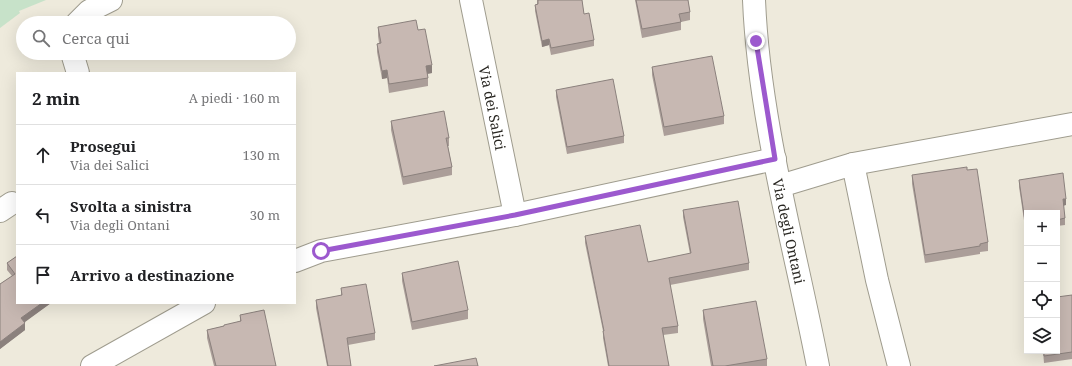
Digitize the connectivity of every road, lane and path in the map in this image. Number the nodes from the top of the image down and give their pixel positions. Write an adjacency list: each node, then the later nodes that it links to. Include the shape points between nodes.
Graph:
1 (112, 0): 4 (street)
2 (472, 0): 11 (street, Via dei Salici)
3 (754, 0): 8 (street, Via degli Ontani, via 756,41)
4 (84, 16)
5 (74, 60): 6 (street)
6 (78, 72)
7 (1072, 124): 9 (street)
8 (775, 159): 10 (street, Via degli Ontani); 11 (street)
9 (853, 164): 10 (street); 16 (street, via 877,280)
10 (780, 186): 15 (street, Via degli Ontani)
11 (515, 215): 12 (street, via 321,251)
12 (296, 261)
13 (202, 304): 14 (street)
14 (92, 366)
15 (818, 366)
16 (899, 366)

